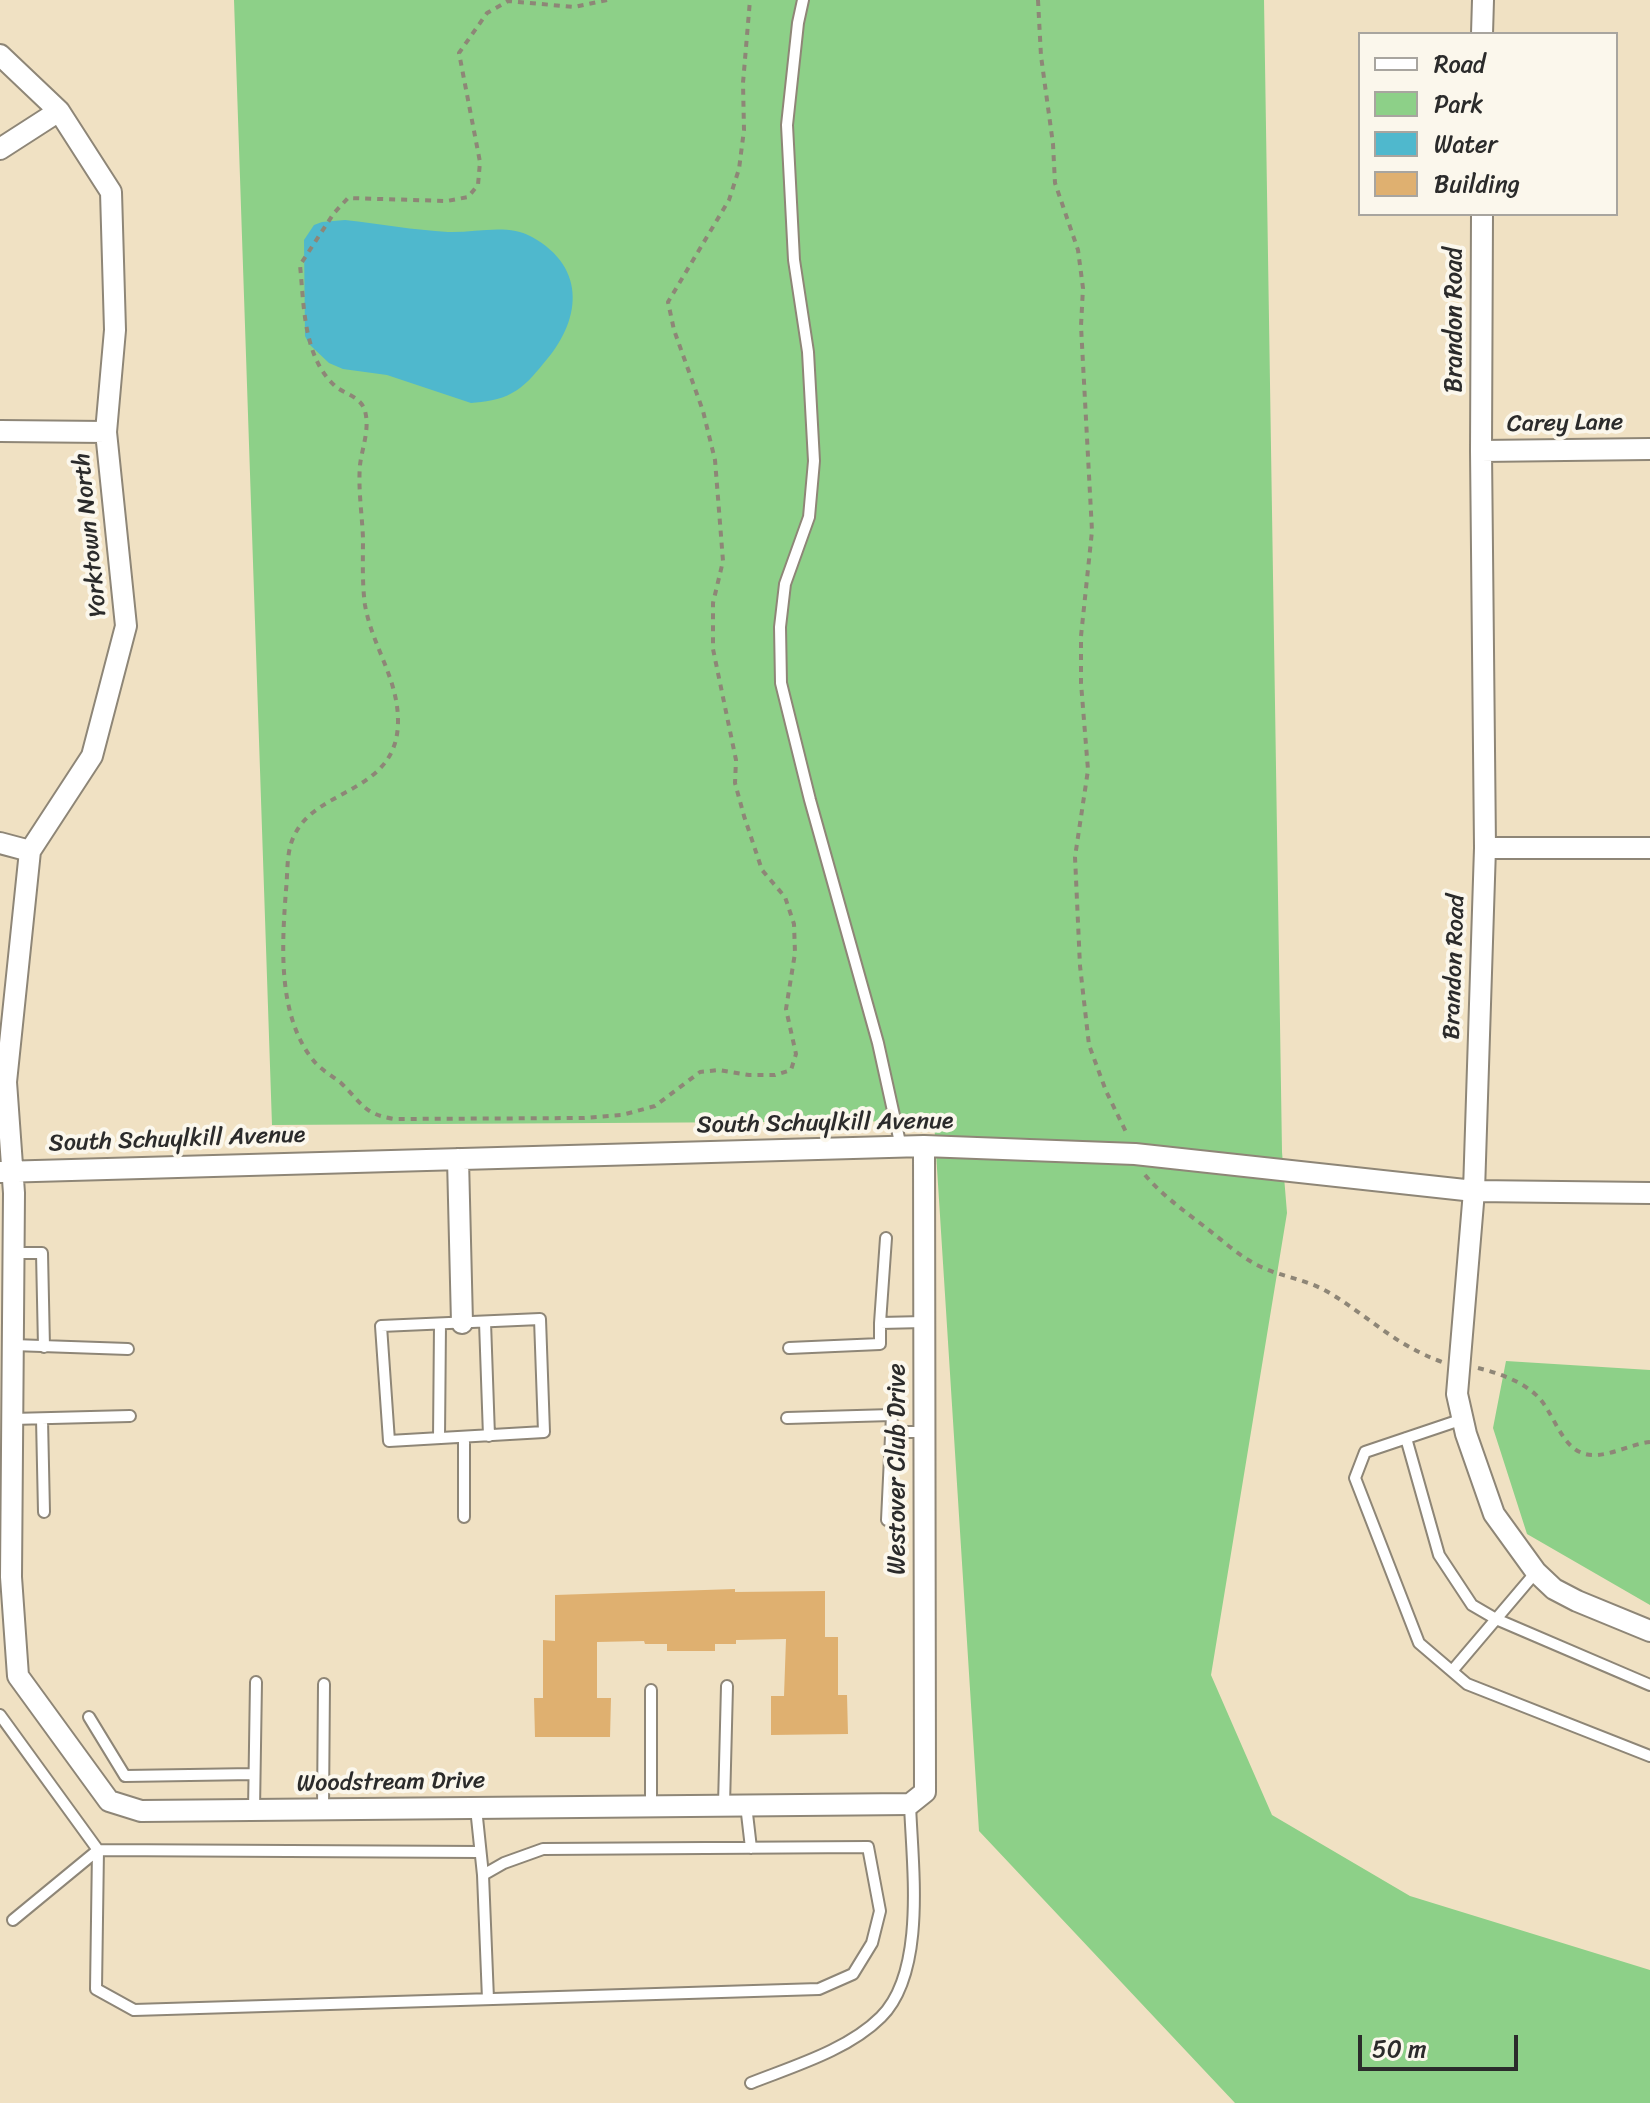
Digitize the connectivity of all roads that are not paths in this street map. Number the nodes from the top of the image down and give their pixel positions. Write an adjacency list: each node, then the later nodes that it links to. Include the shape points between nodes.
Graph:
1 (803, 0): 17 (lane, via 787,125 814,461 809,517 785,584 781,683)
2 (1483, 0): 3 (street)
3 (1482, 32)
4 (0, 55): 5 (street, Yorktown North)
5 (59, 111): 6 (street); 9 (street, Yorktown North, via 111,192 115,330)
6 (0, 149)
7 (1482, 216): 11 (street, Brandon Road)
8 (0, 431): 9 (street)
9 (106, 432): 15 (street, Yorktown North, via 126,626 92,756)
10 (1650, 449): 11 (street, Carey Lane)
11 (1481, 451): 13 (street, Brandon Road)
12 (0, 843): 15 (street)
13 (1485, 848): 14 (street); 20 (street, Brandon Road)
14 (1650, 848)
15 (30, 851): 19 (street, Yorktown North, via 6,1082)
16 (924, 1146): 17 (street, South Schuylkill Avenue); 20 (street, South Schuylkill Avenue, via 1135,1154); 25 (street, Westover Club Drive)
17 (901, 1147): 18 (street, South Schuylkill Avenue)
18 (458, 1159): 19 (street, South Schuylkill Avenue); 26 (street)
19 (6, 1171): 23 (street, Yorktown North)
20 (1474, 1191): 21 (street, South Schuylkill Avenue); 37 (street, Brandon Road, via 1457,1394)
21 (1650, 1193)
22 (886, 1238): 27 (lane)
23 (13, 1253): 29 (street, Yorktown North); 30 (lane, via 42,1253)
24 (485, 1322): 26 (lane); 40 (lane); 40 (lane, via 540,1319 544,1432)
25 (924, 1322): 27 (lane); 39 (street, Westover Club Drive)
26 (462, 1323): 28 (lane)
27 (880, 1323): 31 (lane, via 880,1344)
28 (440, 1324): 42 (lane); 42 (lane, via 381,1326 389,1441)
29 (13, 1345): 30 (lane); 35 (street, Woodstream Drive)
30 (44, 1347): 32 (lane)
31 (789, 1348)
32 (128, 1349)
33 (130, 1416): 36 (lane)
34 (787, 1418): 38 (lane, via 892,1415)
35 (12, 1419): 36 (lane); 48 (street, Woodstream Drive)
36 (42, 1419): 44 (lane)
37 (1463, 1419): 43 (lane); 47 (street, Brandon Road, via 1494,1514)
38 (891, 1432): 39 (lane); 46 (lane)
39 (924, 1432): 61 (street, Westover Club Drive)
40 (489, 1436): 41 (lane)
41 (464, 1437): 42 (lane); 45 (lane)
42 (439, 1438)
43 (1406, 1438): 49 (lane, via 1439,1555 1472,1605); 51 (lane, via 1365,1452 1355,1478 1419,1643)
44 (44, 1512)
45 (464, 1517)
46 (887, 1520)
47 (1536, 1572): 49 (lane); 50 (street, Brandon Road, via 1577,1601)
48 (6, 1578): 67 (street, Woodstream Drive, via 18,1676 109,1801 141,1811)
49 (1496, 1619): 51 (lane); 54 (lane)
50 (1650, 1631)
51 (1452, 1671): 59 (lane, via 1467,1684)
52 (256, 1682): 60 (lane)
53 (324, 1684): 66 (lane)
54 (1650, 1685)
55 (727, 1686): 62 (lane)
56 (651, 1690): 64 (lane)
57 (0, 1715): 69 (lane)
58 (89, 1717): 60 (lane, via 125,1776)
59 (1650, 1756)
60 (254, 1774): 67 (lane)
61 (918, 1798): 63 (street, Woodstream Drive); 74 (lane, via 913,1927 901,1985 883,2015 861,2033)
62 (724, 1805): 63 (street, Woodstream Drive); 64 (street, Woodstream Drive)
63 (746, 1805): 68 (lane)
64 (651, 1806): 65 (street, Woodstream Drive)
65 (476, 1808): 66 (street, Woodstream Drive); 70 (lane)
66 (323, 1809): 67 (street, Woodstream Drive)
67 (254, 1810)
68 (751, 1848): 71 (lane, via 543,1849); 73 (lane, via 868,1847 880,1911 872,1943 853,1974 819,1989)
69 (98, 1850): 70 (lane); 72 (lane); 73 (lane, via 96,1989 134,2010)
70 (480, 1852): 71 (lane)
71 (483, 1875): 73 (lane)
72 (13, 1920)
73 (488, 1999)
74 (751, 2083)

